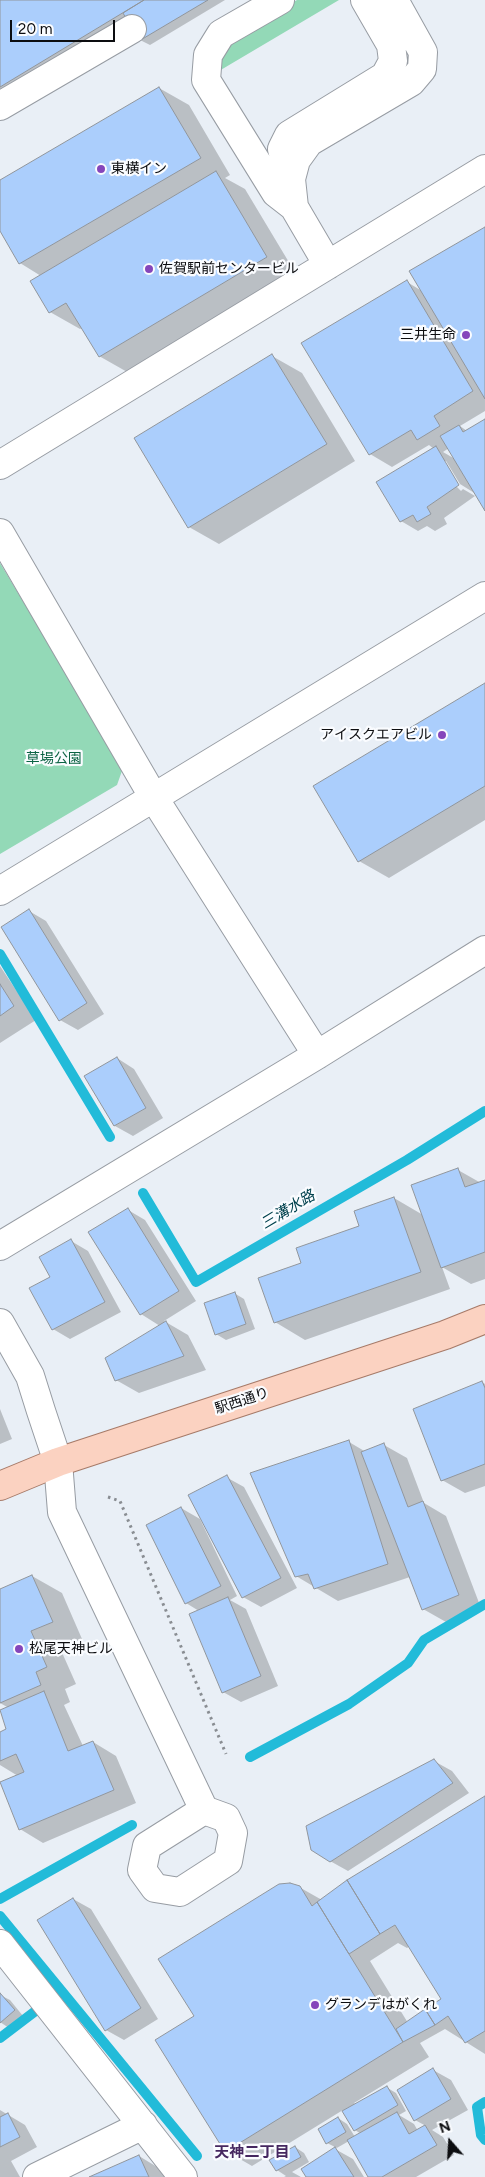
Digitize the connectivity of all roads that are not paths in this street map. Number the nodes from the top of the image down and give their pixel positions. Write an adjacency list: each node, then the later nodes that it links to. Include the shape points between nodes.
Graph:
1 (280, 0): 8 (street, via 221,34 208,55 206,80 276,193)
2 (365, 0): 7 (street, via 392,45 393,61 385,76 289,135 282,149)
3 (394, 0): 7 (street, via 423,52 422,69 411,82 309,142 296,160)
4 (132, 29): 5 (street)
5 (0, 106)
6 (485, 169): 9 (street)
7 (291, 179): 8 (street)
8 (294, 206): 9 (street)
9 (328, 265): 10 (street)
10 (0, 465)
11 (0, 533): 13 (street)
12 (485, 596): 13 (street)
13 (154, 798): 14 (street); 16 (street)
14 (0, 891)
15 (485, 950): 16 (street)
16 (317, 1055): 17 (street)
17 (0, 1246)
18 (485, 1319): 20 (main road, 駅西通り)
19 (0, 1322): 20 (street, via 30,1376)
20 (58, 1462): 21 (main road, 駅西通り); 22 (street, via 62,1512)
21 (0, 1486)
22 (204, 1810)
23 (0, 1944): 24 (street)
24 (143, 2125): 25 (street); 26 (street)
25 (37, 2177)
26 (183, 2177)

